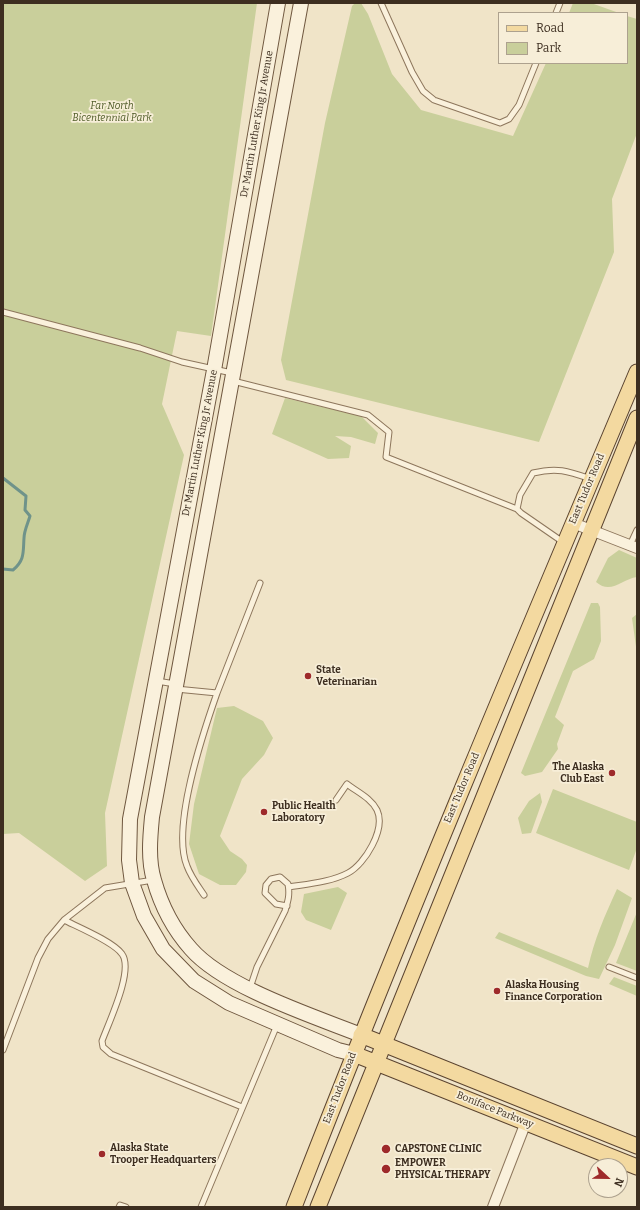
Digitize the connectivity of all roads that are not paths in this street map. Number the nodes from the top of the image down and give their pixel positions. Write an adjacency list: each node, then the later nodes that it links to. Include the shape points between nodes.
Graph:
1 (278, 3): 6 (street, Dr Martin Luther King Jr Avenue)
2 (301, 3): 8 (street, Dr Martin Luther King Jr Avenue)
3 (381, 3): 4 (lane, via 412,72 423,91 434,100 500,122 510,119 519,105)
4 (536, 64)
5 (3, 312): 6 (lane)
6 (214, 370): 8 (lane); 18 (street, Dr Martin Luther King Jr Avenue)
7 (637, 372): 10 (main road, East Tudor Road)
8 (232, 377): 11 (lane, via 368,415 389,432 386,457); 19 (street, Dr Martin Luther King Jr Avenue)
9 (637, 418): 13 (main road, East Tudor Road)
10 (592, 479): 11 (lane, via 568,471 550,469 533,473 520,495); 12 (main road, East Tudor Road)
11 (517, 509): 15 (lane)
12 (573, 523): 13 (street); 15 (main road, East Tudor Road)
13 (592, 530): 16 (street); 33 (main road, East Tudor Road)
14 (637, 530): 16 (lane)
15 (565, 544): 32 (main road, East Tudor Road)
16 (634, 546)
17 (260, 583): 20 (lane)
18 (156, 680): 19 (lane); 23 (street, Dr Martin Luther King Jr Avenue, via 130,819)
19 (176, 686): 20 (lane); 22 (street, Dr Martin Luther King Jr Avenue, via 152,817 150,849)
20 (217, 693): 25 (lane, via 195,767 186,805 182,838 186,865)
21 (336, 800): 24 (lane, via 347,784 370,801 377,811 379,827 370,852 349,873 331,880)
22 (154, 880): 23 (lane); 30 (street, Dr Martin Luther King Jr Avenue, via 169,918 192,950 215,970)
23 (132, 883): 27 (lane, via 104,888); 31 (street, Dr Martin Luther King Jr Avenue, via 144,916 163,949 194,981 229,1003)
24 (289, 887): 26 (lane); 26 (lane, via 280,877 272,879 266,885 265,892 276,904)
25 (204, 895)
26 (287, 906): 30 (lane, via 257,967)
27 (64, 920): 34 (lane, via 48,939 38,958); 37 (lane, via 107,942 122,953 127,964 126,978 102,1041 103,1047 111,1054)
28 (609, 967): 29 (lane)
29 (637, 978)
30 (250, 989): 32 (street, Dr Martin Luther King Jr Avenue)
31 (278, 1023): 35 (street, Dr Martin Luther King Jr Avenue, via 338,1050); 37 (lane)
32 (360, 1035): 33 (main road, Boniface Parkway); 35 (main road, East Tudor Road)
33 (384, 1045): 36 (main road, East Tudor Road); 39 (main road, Boniface Parkway)
34 (3, 1050)
35 (354, 1054): 36 (main road, Boniface Parkway); 44 (main road, East Tudor Road)
36 (377, 1063): 38 (main road, Boniface Parkway); 45 (main road, East Tudor Road)
37 (242, 1107): 43 (lane)
38 (526, 1122): 40 (main road, Boniface Parkway); 46 (street)
39 (637, 1146)
40 (637, 1167)
41 (119, 1207): 42 (lane)
42 (126, 1207)
43 (201, 1207)
44 (294, 1207)
45 (318, 1207)
46 (493, 1207)

